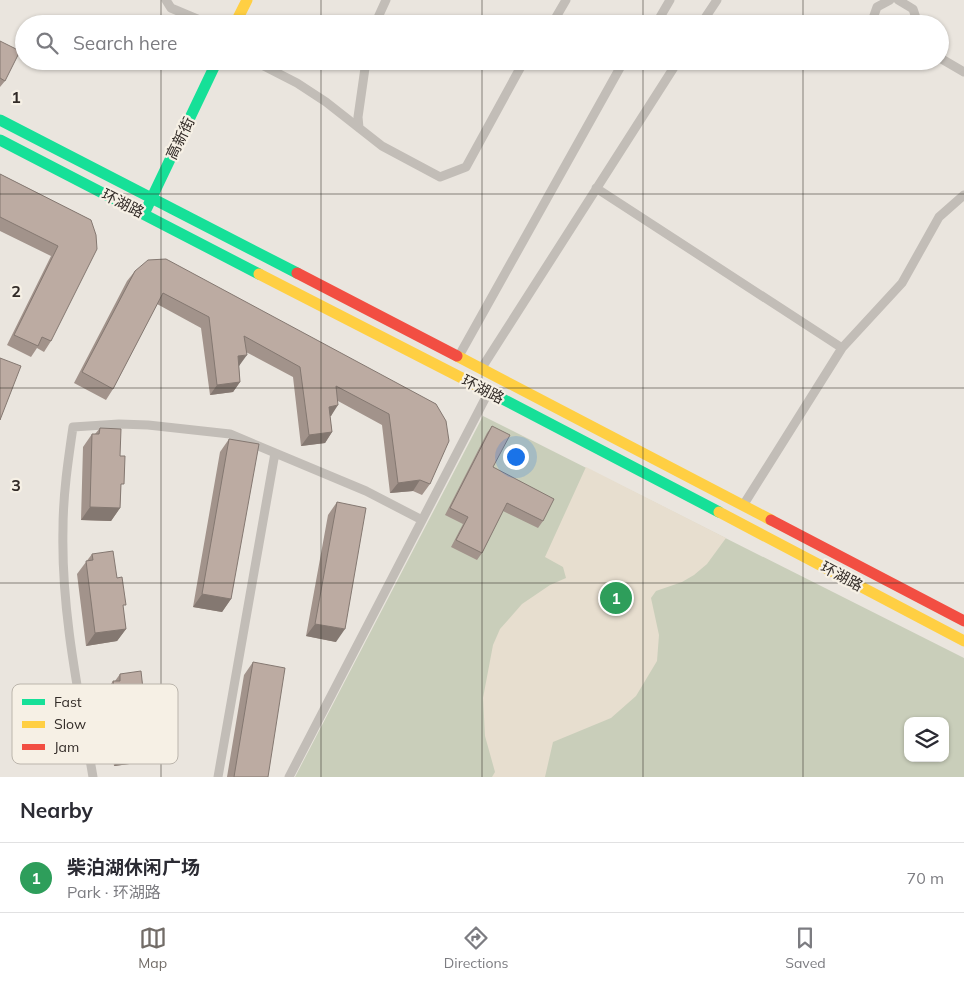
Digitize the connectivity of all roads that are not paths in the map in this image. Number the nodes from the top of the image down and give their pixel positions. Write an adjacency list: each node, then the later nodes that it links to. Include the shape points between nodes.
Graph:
1 (166, 0): 9 (lane, via 171,8)
2 (247, 0): 10 (street)
3 (386, 0): 11 (lane)
4 (566, 0): 12 (lane)
5 (670, 0): 13 (lane)
6 (716, 0): 14 (lane)
7 (890, 0): 15 (lane, via 877,7)
8 (900, 0): 16 (lane, via 913,8)
9 (188, 15)
10 (240, 15)
11 (379, 15)
12 (557, 15)
13 (661, 15)
14 (707, 15)
15 (874, 15)
16 (915, 15)
17 (949, 63): 24 (lane)
18 (213, 70): 30 (street, 高新街)
19 (272, 70): 26 (lane, via 297,83)
20 (365, 70): 26 (lane, via 358,117)
21 (519, 70): 26 (lane, via 466,167 459,171 440,176 382,146)
22 (619, 70): 33 (lane)
23 (672, 70): 28 (lane)
24 (964, 72)
25 (0, 120): 30 (street, 环湖路)
26 (360, 128)
27 (0, 140): 31 (street, 环湖路)
28 (596, 188): 32 (lane); 34 (lane)
29 (964, 195): 32 (lane, via 939,217 902,283)
30 (151, 198): 31 (street, 高新街); 33 (street, 环湖路)
31 (144, 214): 35 (street, 环湖路)
32 (842, 348): 38 (lane)
33 (458, 356): 34 (street, 环湖路)
34 (482, 368): 35 (lane); 38 (street, 环湖路)
35 (472, 384): 36 (street, 环湖路)
36 (489, 392): 39 (lane); 41 (street, 环湖路)
37 (275, 453): 39 (lane, via 366,491); 42 (lane, via 230,434 148,425 73,427 64,490 64,570); 45 (lane)
38 (744, 504): 40 (street, 环湖路)
39 (422, 520): 46 (lane)
40 (964, 621)
41 (964, 641)
42 (77, 684)
43 (91, 764): 44 (lane)
44 (93, 777)
45 (218, 777)
46 (289, 777)

